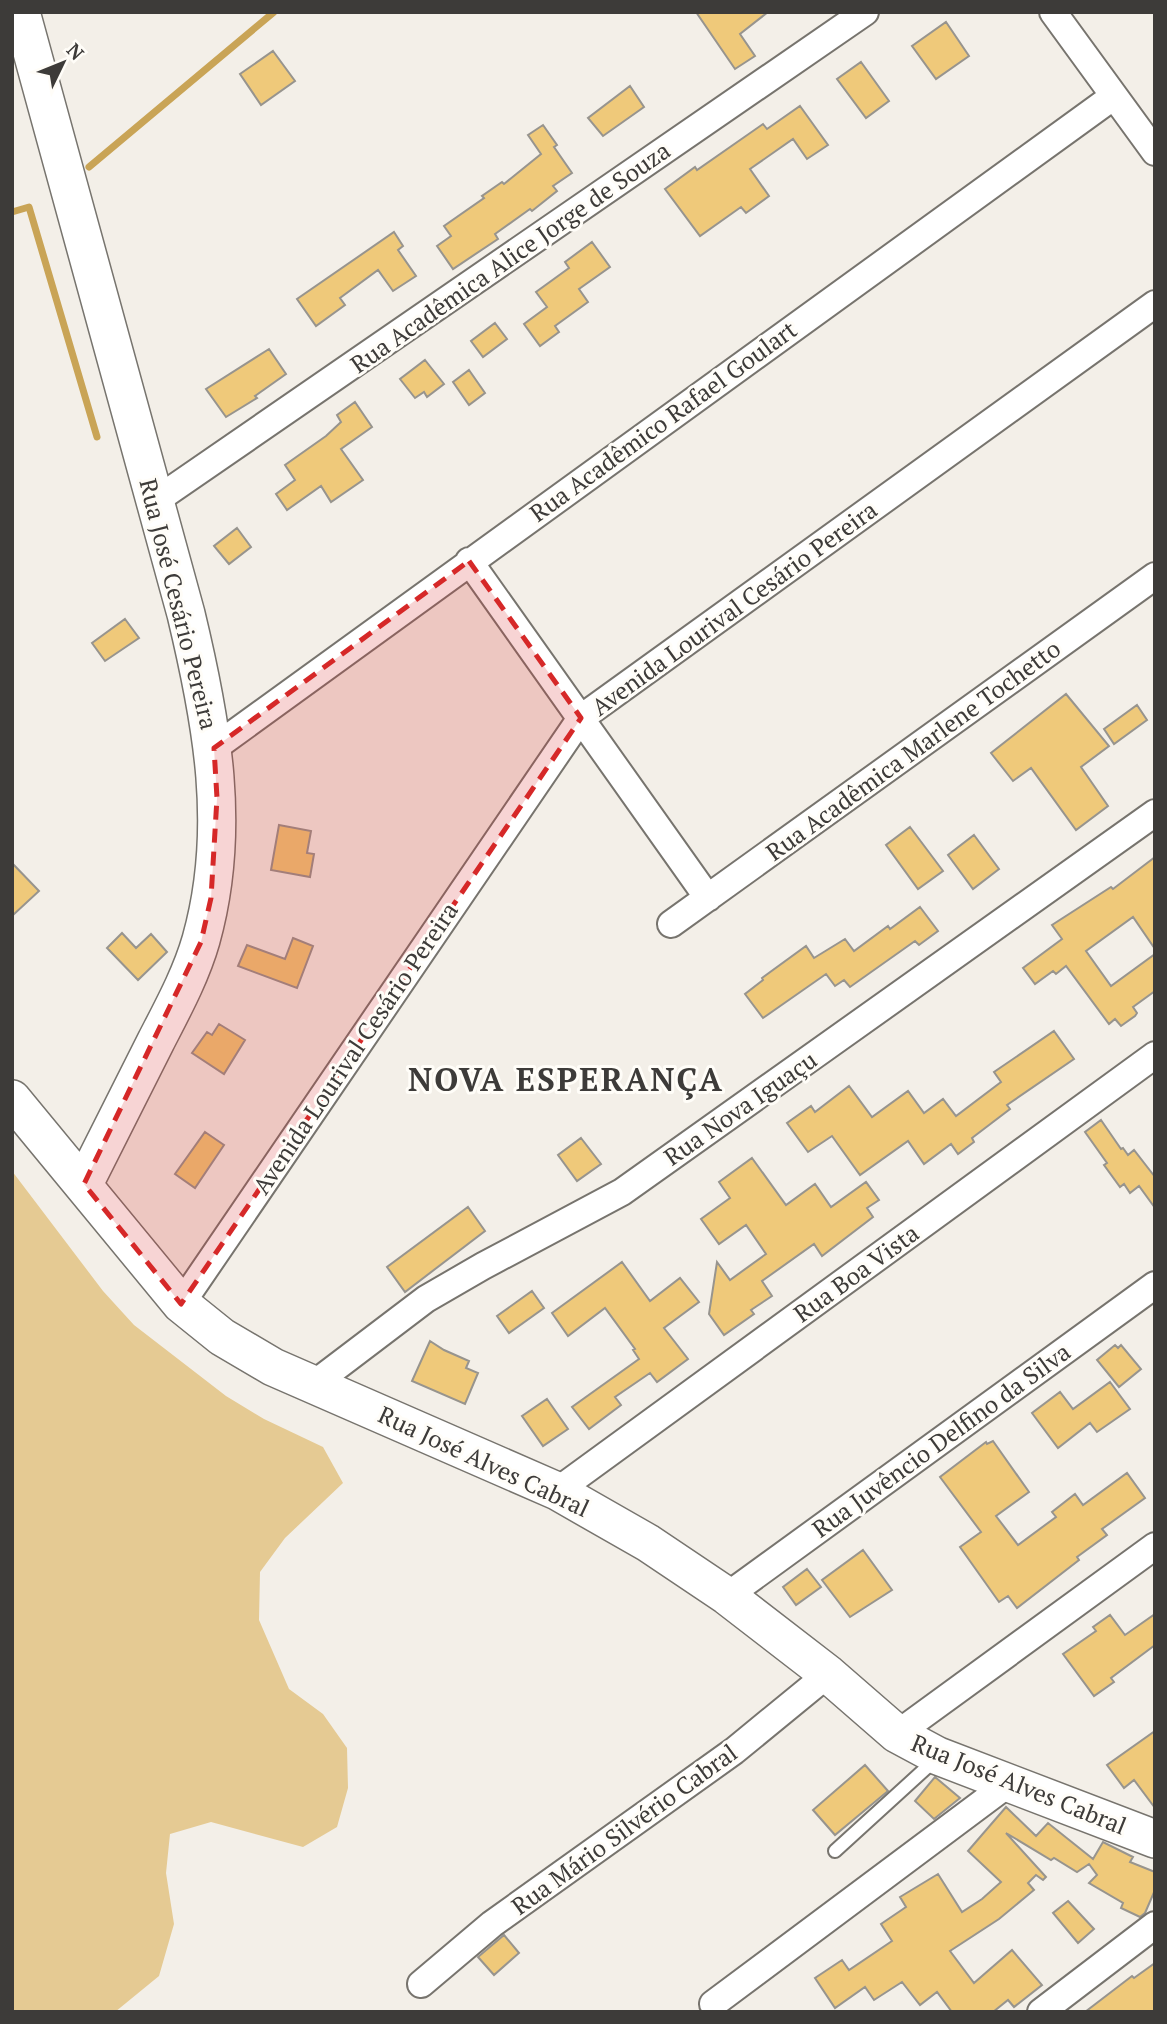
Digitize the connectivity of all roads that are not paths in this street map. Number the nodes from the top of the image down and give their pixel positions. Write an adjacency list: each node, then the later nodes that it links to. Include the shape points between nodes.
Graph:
1 (21, 12): 7 (main road, Rua José Cesário Pereira)
2 (865, 12): 7 (street, Rua Acadêmica Alice Jorge de Souza)
3 (1053, 12): 4 (street)
4 (1114, 96): 5 (street); 8 (street, Rua Acadêmico Rafael Goulart)
5 (1155, 152)
6 (1155, 304): 10 (street, Avenida Lourival Cesário Pereira)
7 (155, 501): 11 (main road, Rua José Cesário Pereira, via 200,673)
8 (469, 561): 10 (street); 11 (street, Rua Acadêmico Rafael Goulart)
9 (1155, 576): 13 (street, Rua Acadêmica Marlene Tochetto)
10 (581, 718): 13 (street); 19 (street, Avenida Lourival Cesário Pereira)
11 (214, 748): 17 (main road, Rua José Cesário Pereira, via 215,848 201,942 184,986)
12 (1155, 813): 20 (street, Rua Nova Iguaçu, via 622,1192 426,1299)
13 (708, 898): 14 (street, Rua Acadêmica Marlene Tochetto)
14 (671, 925)
15 (1155, 1055): 21 (street, Rua Boa Vista)
16 (12, 1099): 17 (main road, Rua José Alves Cabral)
17 (83, 1184): 19 (main road, Rua José Alves Cabral)
18 (1155, 1285): 23 (street, Rua Juvêncio Delfino da Silva)
19 (181, 1304): 20 (main road, Rua José Alves Cabral, via 222,1337 273,1367)
20 (314, 1384): 21 (main road, Rua José Alves Cabral)
21 (557, 1490): 23 (main road, Rua José Alves Cabral, via 649,1543)
22 (1155, 1546): 25 (street)
23 (727, 1596): 24 (main road, Rua José Alves Cabral)
24 (828, 1674): 25 (main road, Rua José Alves Cabral); 31 (street, Rua Mário Silvério Cabral, via 734,1751 492,1924)
25 (897, 1734): 26 (main road, Rua José Alves Cabral)
26 (938, 1756): 27 (main road, Rua José Alves Cabral); 29 (lane)
27 (1009, 1783): 28 (main road, Rua José Alves Cabral); 32 (street)
28 (1155, 1839)
29 (835, 1851)
30 (1155, 1925): 33 (street)
31 (421, 1984)
32 (713, 2004)
33 (1041, 2012)

